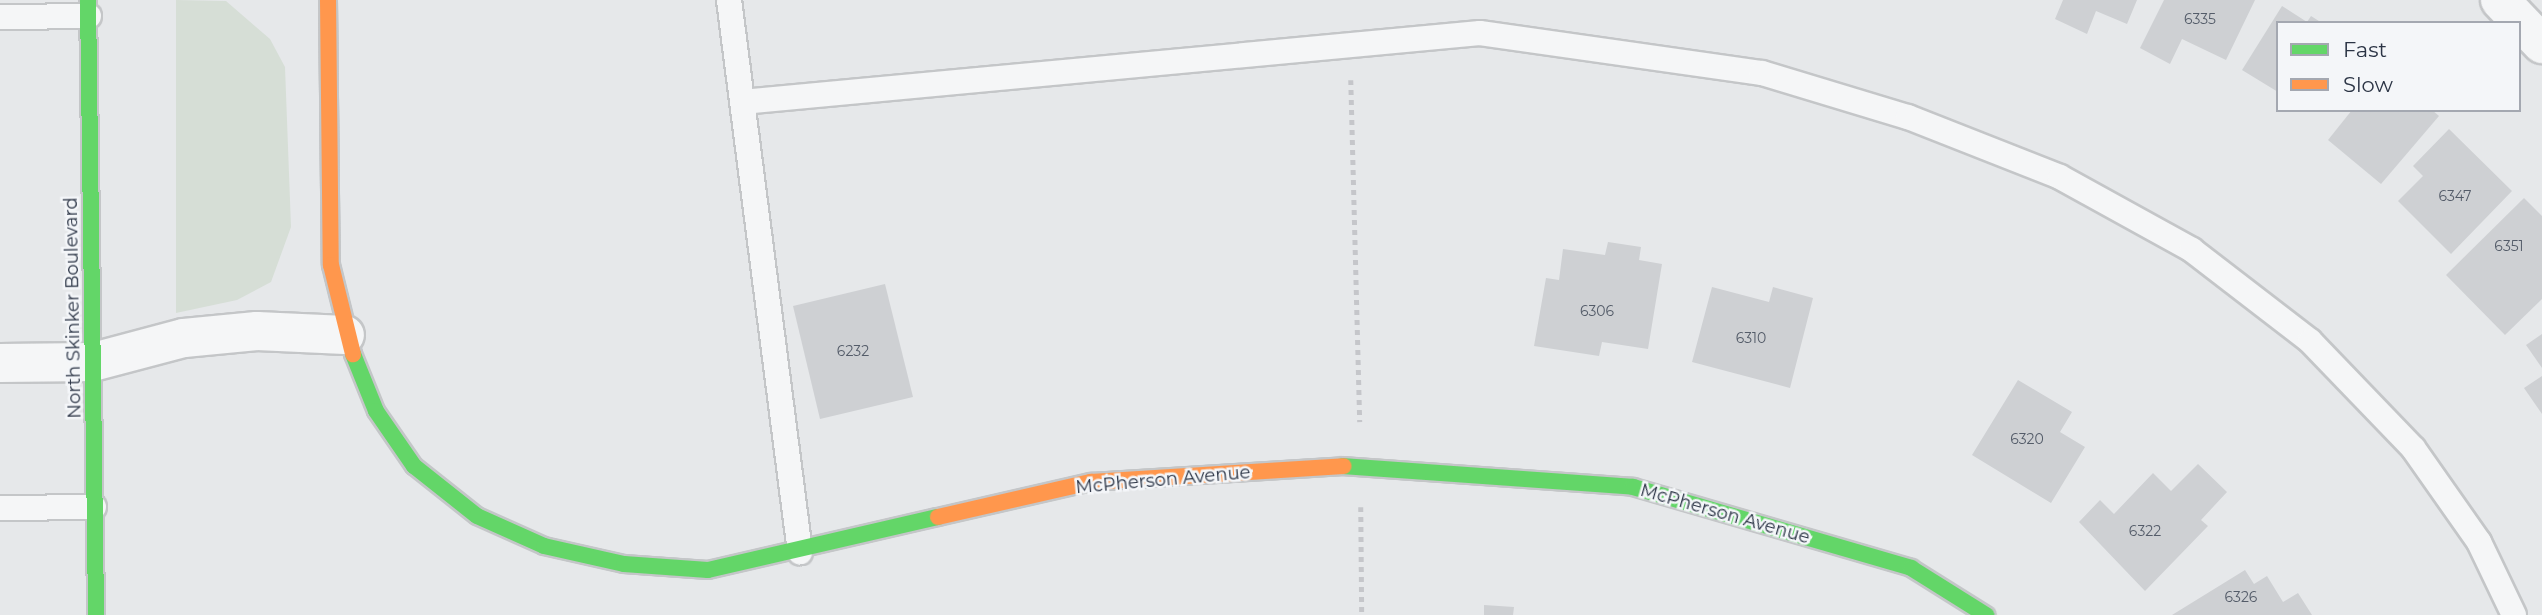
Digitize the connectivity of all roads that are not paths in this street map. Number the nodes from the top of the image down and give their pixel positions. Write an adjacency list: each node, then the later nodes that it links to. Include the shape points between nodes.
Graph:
1 (328, 0): 10 (street, McPherson Avenue, via 326,157 331,265)
2 (729, 0): 9 (lane)
3 (2500, 0): 6 (street)
4 (88, 8): 5 (lane); 11 (street, North Skinker Boulevard)
5 (0, 17)
6 (2520, 21)
7 (2521, 22): 8 (street)
8 (2542, 44)
9 (742, 102): 15 (lane); 18 (lane, via 1480,33 1762,73 1908,117 2060,177 2192,250 2310,341 2413,448 2479,542)
10 (345, 335): 11 (street, via 257,331 184,338); 15 (street, McPherson Avenue, via 376,411 414,466 477,516 544,546 624,564 708,570)
11 (93, 362): 12 (street); 13 (street, North Skinker Boulevard)
12 (0, 363)
13 (94, 507): 14 (lane); 16 (street, North Skinker Boulevard)
14 (0, 508)
15 (800, 552): 17 (street, McPherson Avenue, via 1091,482 1361,465 1633,487 1912,568)
16 (96, 615)
17 (1986, 615)
18 (2514, 615)

